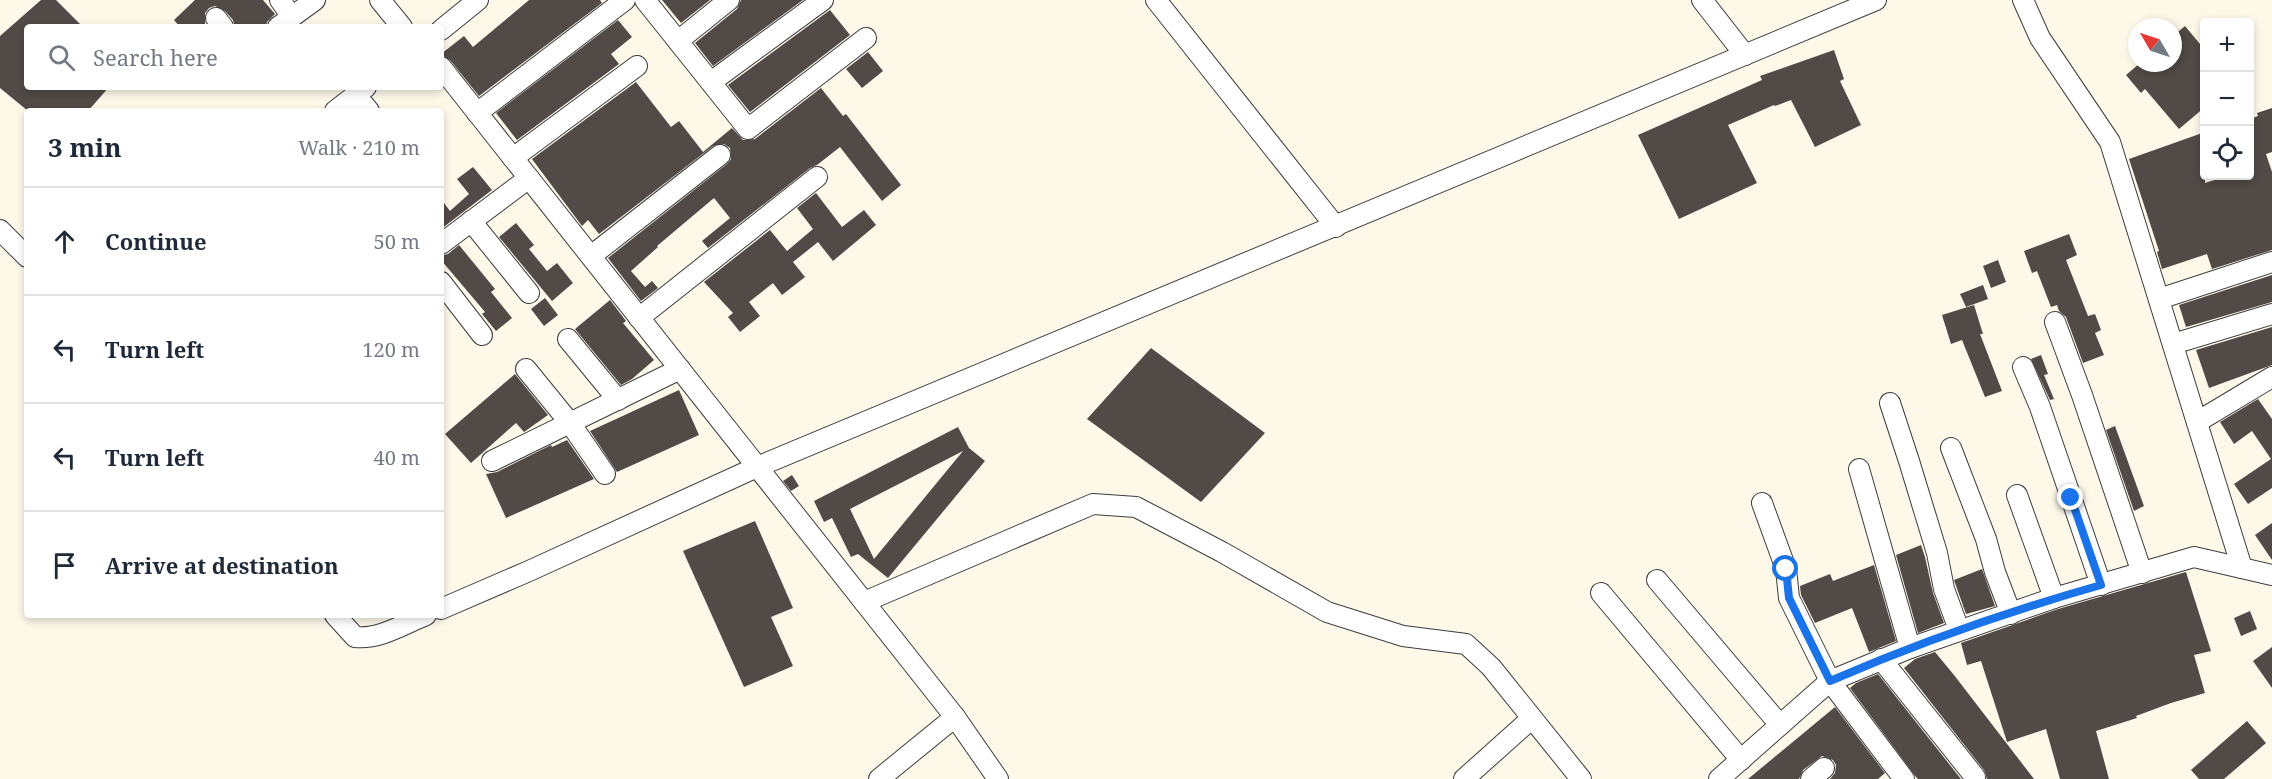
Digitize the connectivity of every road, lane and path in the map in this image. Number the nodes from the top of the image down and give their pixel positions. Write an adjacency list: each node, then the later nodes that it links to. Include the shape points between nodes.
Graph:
1 (280, 0): 13 (street)
2 (315, 0): 13 (street)
3 (380, 0): 14 (street)
4 (477, 0): 15 (street)
5 (625, 0): 25 (street)
6 (645, 0): 17 (street)
7 (729, 0): 17 (street)
8 (823, 0): 21 (street)
9 (1156, 0): 31 (street)
10 (1702, 0): 18 (street)
11 (1876, 0): 18 (street)
12 (2023, 0): 39 (street, via 2040,38 2110,142)
13 (285, 22)
14 (400, 24)
15 (444, 28)
16 (866, 38): 21 (street, via 748,129)
17 (678, 42): 21 (street)
18 (1744, 55): 31 (street)
19 (637, 66): 27 (street)
20 (444, 71): 25 (street)
21 (711, 82)
22 (361, 91): 23 (street); 24 (street)
23 (339, 108)
24 (368, 108)
25 (477, 112): 27 (street)
26 (720, 155): 35 (street)
27 (513, 158): 29 (street)
28 (817, 177): 41 (street)
29 (528, 178): 30 (street); 35 (street)
30 (471, 221): 33 (street); 38 (street)
31 (1336, 226): 56 (street)
32 (0, 230): 34 (street)
33 (444, 242)
34 (24, 254)
35 (591, 256): 41 (street)
36 (2272, 262): 39 (street)
37 (444, 286): 43 (street)
38 (529, 293)
39 (2159, 299): 45 (street)
40 (2272, 314): 45 (street)
41 (639, 318): 48 (street)
42 (2055, 322): 62 (street)
43 (482, 335)
44 (568, 339): 50 (street)
45 (2173, 344): 53 (street)
46 (2023, 367): 65 (street)
47 (526, 369): 52 (street)
48 (680, 369): 50 (street); 56 (street)
49 (2272, 378): 53 (street)
50 (618, 400): 52 (street)
51 (1890, 404): 73 (street)
52 (570, 423): 55 (street); 58 (street)
53 (2197, 423): 61 (street)
54 (1951, 448): 70 (street)
55 (492, 461)
56 (757, 467): 68 (street); 69 (street)
57 (1859, 469): 74 (street)
58 (604, 474)
59 (2017, 495): 67 (street)
60 (1762, 503): 76 (street, via 1786,569 1789,598)
61 (2242, 568): 62 (street, via 2194,557); 63 (street)
62 (2142, 573): 65 (street)
63 (2272, 574)
64 (1657, 579): 79 (street)
65 (2101, 585): 67 (street)
66 (1601, 593): 80 (street)
67 (2054, 598): 70 (street)
68 (864, 602): 77 (street); 78 (street, via 1093,504 1136,507 1327,612 1403,636 1466,644 1491,667)
69 (444, 608)
70 (2011, 614): 73 (street)
71 (338, 618): 72 (street, via 355,637 363,638)
72 (419, 618)
73 (1959, 630): 74 (street)
74 (1910, 648): 75 (street)
75 (1881, 659): 76 (street); 81 (street)
76 (1830, 681): 79 (street); 86 (street)
77 (955, 717): 82 (street); 83 (street)
78 (1531, 719): 84 (street); 85 (street)
79 (1780, 725): 80 (street)
80 (1730, 773)
81 (1976, 777)
82 (879, 779)
83 (998, 779)
84 (1464, 779)
85 (1581, 779)
86 (1904, 779)

